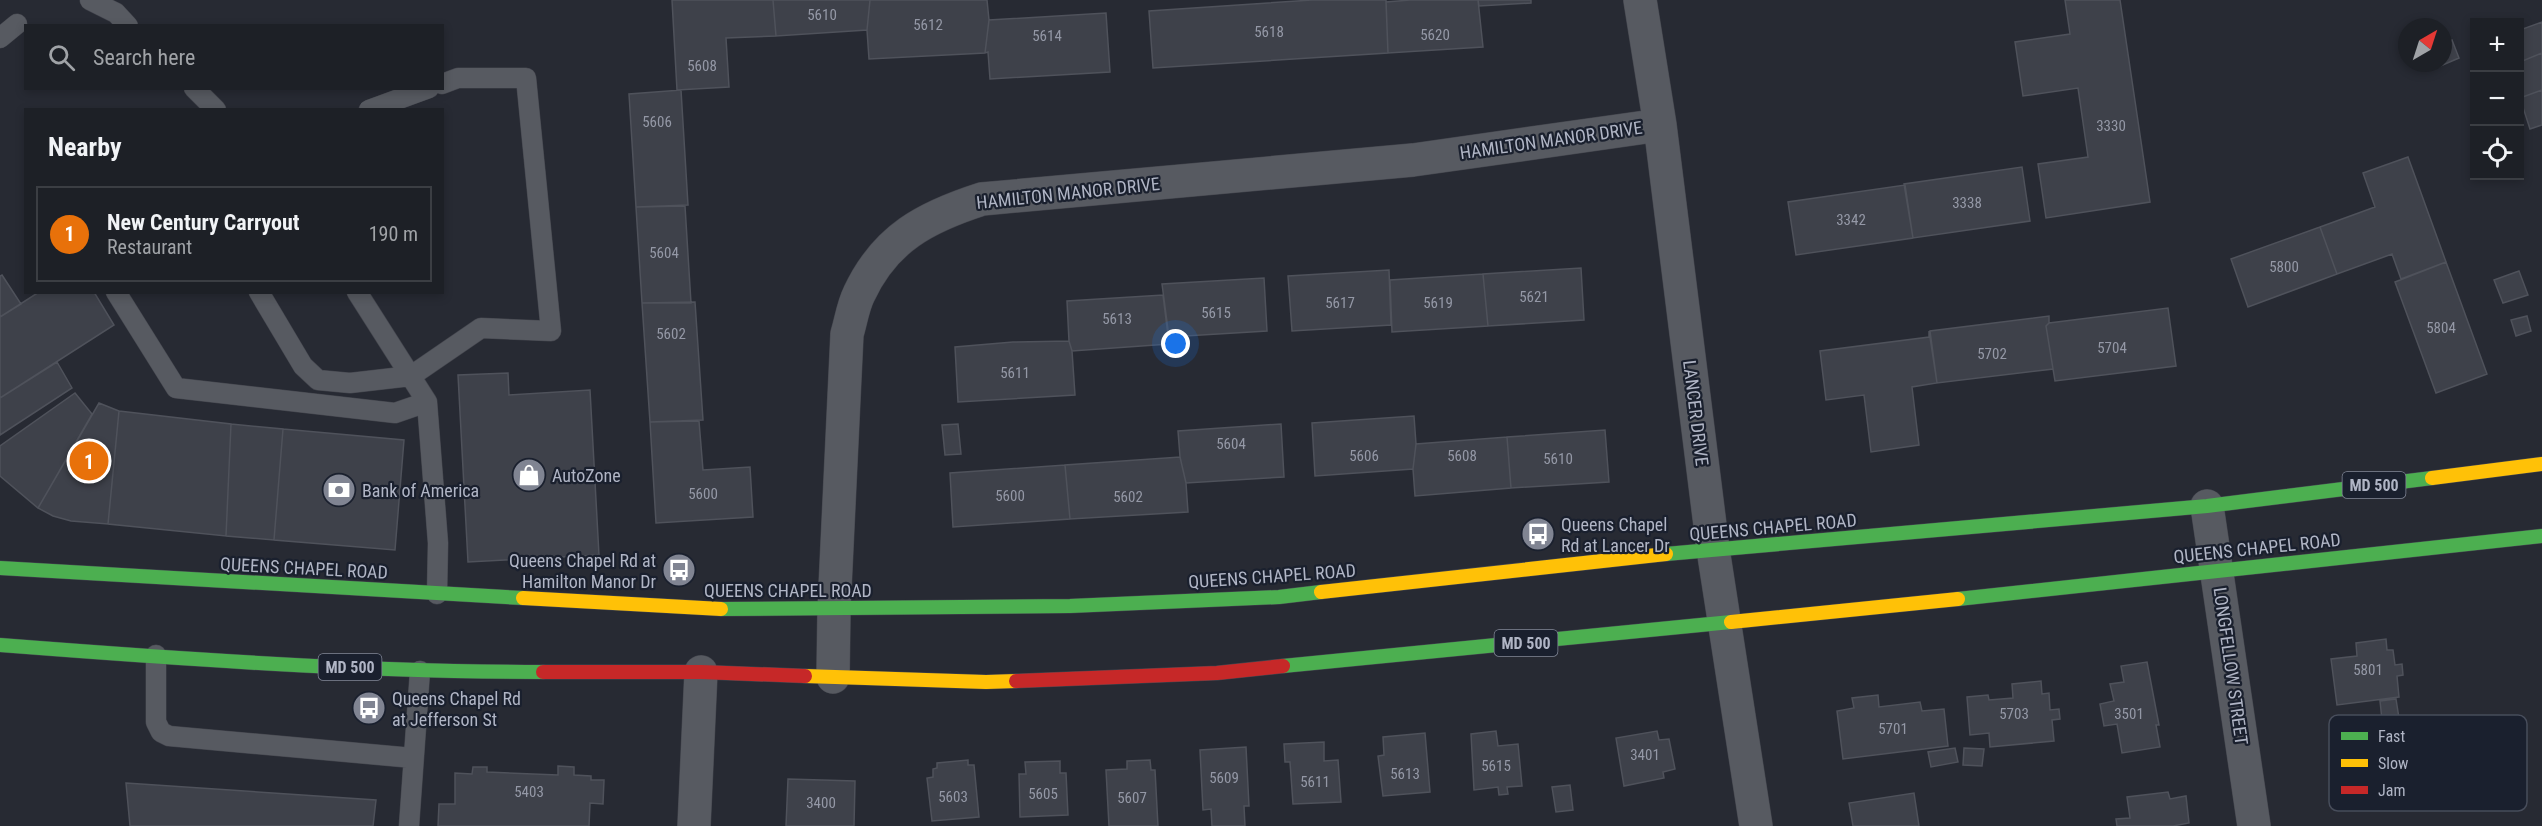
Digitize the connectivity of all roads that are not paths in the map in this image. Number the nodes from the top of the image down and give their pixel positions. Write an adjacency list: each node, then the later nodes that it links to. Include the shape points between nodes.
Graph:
1 (90, 0): 4 (lane, via 116,13)
2 (1640, 0): 11 (street, LANCER DRIVE)
3 (17, 24): 5 (lane)
4 (126, 24)
5 (0, 38)
6 (444, 83): 15 (lane, via 458,78 526,78 552,332 481,328)
7 (196, 90): 9 (lane)
8 (424, 90): 10 (lane)
9 (214, 108)
10 (374, 108)
11 (1660, 125): 20 (street, LANCER DRIVE); 24 (street, HAMILTON MANOR DRIVE, via 1413,160 982,199 944,211 917,226 895,243 875,267 858,295 847,334)
12 (117, 294): 16 (lane, via 176,388 395,413)
13 (259, 294): 15 (lane, via 303,366 318,380 350,383)
14 (358, 294): 15 (lane)
15 (411, 376): 16 (lane)
16 (427, 402): 23 (lane, via 438,543)
17 (2542, 464): 18 (main road, QUEENS CHAPEL ROAD / MD 500)
18 (2207, 506): 20 (main road, QUEENS CHAPEL ROAD / MD 500); 22 (street, LONGFELLOW STREET)
19 (2542, 536): 22 (main road, QUEENS CHAPEL ROAD / MD 500)
20 (1713, 549): 24 (main road, QUEENS CHAPEL ROAD / MD 500, via 1279,597 1070,606); 25 (street, LANCER DRIVE)
21 (0, 568): 23 (main road, QUEENS CHAPEL ROAD / MD 500)
22 (2217, 571): 25 (main road, QUEENS CHAPEL ROAD / MD 500); 35 (street, LONGFELLOW STREET)
23 (437, 594): 24 (main road, QUEENS CHAPEL ROAD / MD 500, via 705,609)
24 (834, 609): 30 (street, HAMILTON MANOR DRIVE)
25 (1725, 623): 30 (main road, QUEENS CHAPEL ROAD / MD 500, via 1217,673 986,682); 34 (street, LANCER DRIVE)
26 (0, 645): 27 (main road, QUEENS CHAPEL ROAD / MD 500)
27 (156, 655): 28 (main road, QUEENS CHAPEL ROAD / MD 500); 31 (lane, via 156,722 161,732 169,736)
28 (420, 671): 29 (main road, QUEENS CHAPEL ROAD / MD 500); 31 (lane)
29 (701, 672): 30 (main road, QUEENS CHAPEL ROAD / MD 500); 33 (street)
30 (833, 677)
31 (413, 758): 32 (lane)
32 (409, 826)
33 (694, 826)
34 (1756, 826)
35 (2254, 826)

